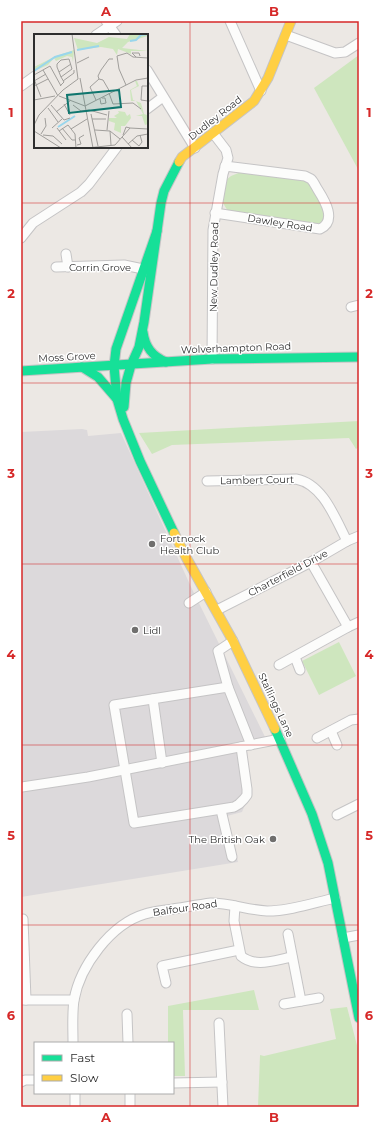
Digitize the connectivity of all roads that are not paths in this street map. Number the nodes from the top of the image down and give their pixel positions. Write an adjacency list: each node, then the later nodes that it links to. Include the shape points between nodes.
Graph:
1 (230, 21): 11 (street)
2 (292, 21): 6 (main road, Dudley Road)
3 (111, 23): 4 (street); 5 (street)
4 (97, 34)
5 (116, 34)
6 (286, 35): 7 (street, via 335,53 345,52); 11 (main road, Dudley Road)
7 (358, 45)
8 (148, 72): 12 (street)
9 (34, 77): 10 (street)
10 (21, 86)
11 (261, 91): 14 (main road, Dudley Road, via 254,101)
12 (163, 97): 13 (street); 16 (street)
13 (148, 108)
14 (213, 133): 16 (main road, Dudley Road); 17 (street, New Dudley Road, via 226,150 228,158)
15 (116, 148): 20 (street, via 90,184 33,223)
16 (195, 148): 19 (main road, Dudley Road, via 182,157 164,191)
17 (225, 166): 18 (street, New Dudley Road); 18 (street, Dawley Road, via 305,176 311,179 325,201 329,214 328,221 325,227 320,229)
18 (215, 213): 27 (street, New Dudley Road)
19 (157, 231): 24 (main road, Dudley Road); 25 (main road, Dudley Road)
20 (21, 238)
21 (66, 254): 23 (street)
22 (56, 267): 23 (street, Corrin Grove)
23 (68, 267): 24 (street, Corrin Grove, via 124,265)
24 (143, 269): 31 (main road, Dudley Road, via 116,349)
25 (143, 332): 28 (main road, via 144,342 149,351); 29 (main road, Dudley Road)
26 (359, 357): 27 (main road, Wolverhampton Road)
27 (212, 359): 28 (main road, Wolverhampton Road)
28 (166, 362): 29 (main road, Wolverhampton Road)
29 (131, 365): 31 (main road, Wolverhampton Road); 34 (main road, Stallings Lane, via 126,383)
30 (82, 366): 31 (main road, Moss Grove); 32 (main road, Moss Grove); 33 (main road, via 101,379)
31 (114, 366): 33 (main road, Stallings Lane)
32 (21, 371)
33 (117, 399): 34 (main road, Stallings Lane)
34 (123, 419): 39 (main road, Stallings Lane, via 140,461 187,559)
35 (207, 481): 37 (street, Lambert Court, via 303,480 315,489 326,503)
36 (359, 536): 37 (street, Charterfield Drive)
37 (347, 541): 38 (street, Charterfield Drive)
38 (311, 562): 41 (street, Charterfield Drive); 43 (street)
39 (206, 592): 40 (street); 41 (main road, Stallings Lane)
40 (189, 603)
41 (217, 610): 44 (main road, Stallings Lane)
42 (359, 622): 43 (street)
43 (348, 627): 45 (street)
44 (233, 641): 48 (street, via 218,651); 53 (main road, Stallings Lane)
45 (294, 657): 46 (street); 47 (street)
46 (279, 665)
47 (300, 670)
48 (228, 687): 49 (street); 54 (street)
49 (153, 699): 57 (street); 58 (street, via 114,705)
50 (359, 718): 51 (street)
51 (331, 731): 52 (street); 55 (street)
52 (317, 738)
53 (280, 739): 54 (street); 64 (main road, Stallings Lane, via 312,814 328,863)
54 (251, 745): 56 (street)
55 (336, 745)
56 (241, 747): 57 (street); 61 (street, via 247,795 239,804)
57 (162, 763): 58 (street)
58 (125, 770): 59 (street); 61 (street, via 134,823)
59 (22, 787)
60 (359, 804): 62 (street)
61 (220, 810): 63 (street)
62 (338, 815)
63 (232, 857)
64 (335, 898): 65 (street, Balfour Road, via 286,909 267,910); 69 (main road, Stallings Lane)
65 (235, 906): 70 (street, via 234,921); 75 (street, Balfour Road, via 211,903 144,914 117,929 99,947 86,966)
66 (23, 919): 74 (street)
67 (288, 934): 71 (street)
68 (359, 935): 69 (street)
69 (343, 938): 79 (main road, Stallings Lane)
70 (239, 950): 71 (street, via 244,959 255,963); 72 (street, via 162,966)
71 (292, 957): 76 (street)
72 (166, 983)
73 (319, 998): 76 (street)
74 (24, 1000): 75 (street)
75 (74, 1000): 81 (street, Balfour Road)
76 (301, 1001): 77 (street)
77 (284, 1004)
78 (127, 1014): 82 (street)
79 (359, 1018)
80 (220, 1023): 85 (street)
81 (73, 1042)
82 (128, 1042)
83 (34, 1080): 84 (street)
84 (21, 1082)
85 (222, 1082): 86 (street); 91 (street)
86 (174, 1083)
87 (75, 1094): 89 (street)
88 (130, 1094): 90 (street)
89 (75, 1107)
90 (130, 1107)
91 (223, 1107)

